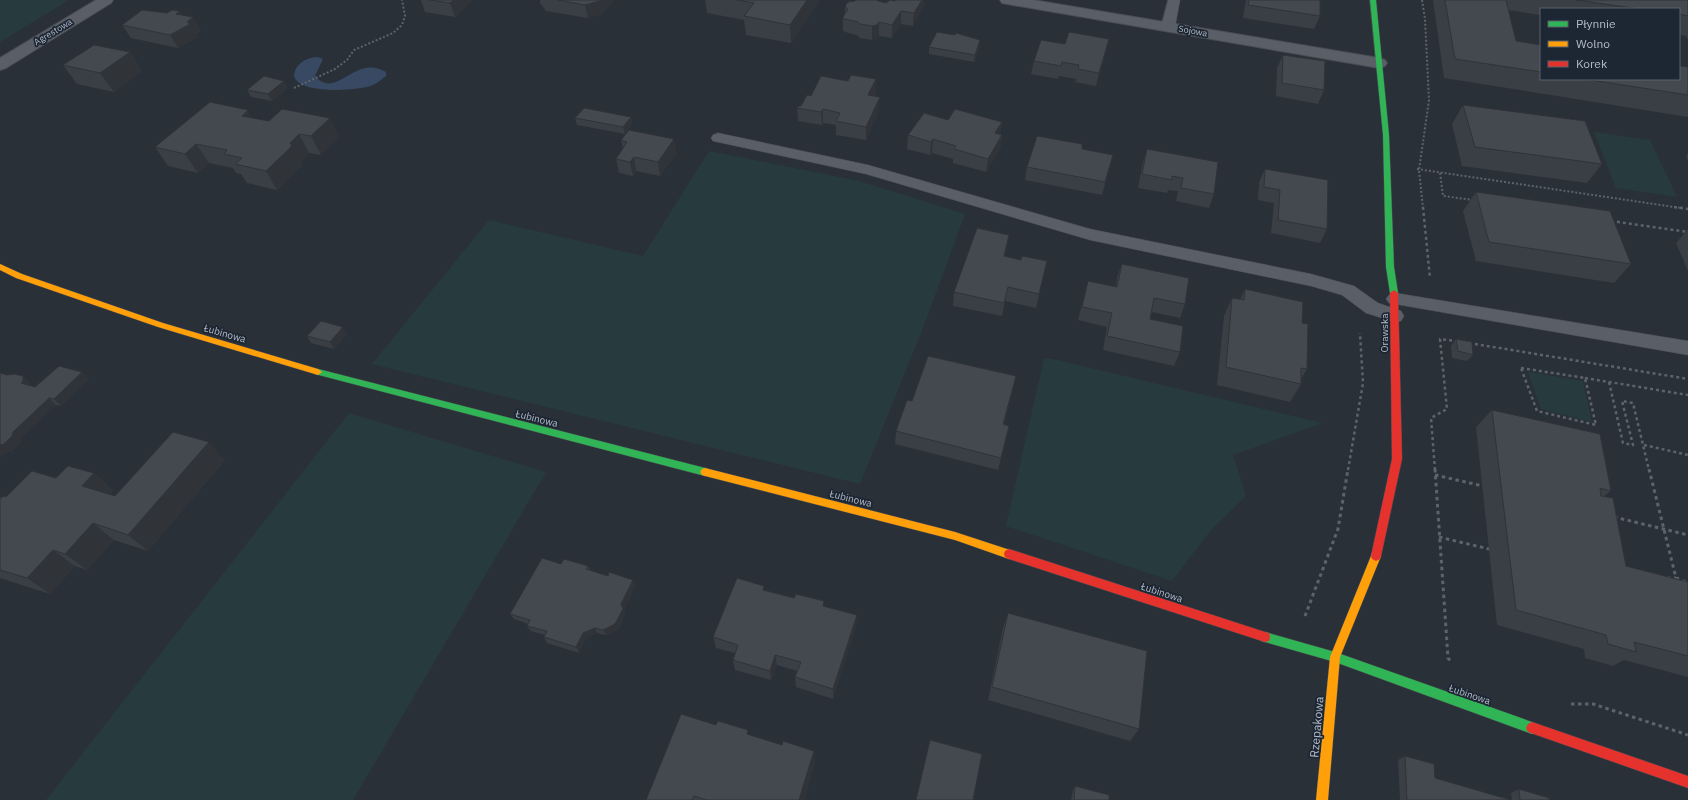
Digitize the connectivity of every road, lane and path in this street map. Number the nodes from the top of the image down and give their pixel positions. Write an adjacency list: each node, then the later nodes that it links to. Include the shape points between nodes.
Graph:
1 (106, 0): 9 (street, Agrestowa)
2 (402, 0): 10 (path, via 405,16 402,25 393,33 354,50 342,63)
3 (1007, 0): 7 (street, Sojowa)
4 (1174, 0): 7 (lane)
5 (1373, 0): 8 (street, Orawska)
6 (1422, 0): 13 (path, via 1429,100)
7 (1168, 27): 8 (street, Sojowa)
8 (1379, 63): 12 (street, Orawska)
9 (0, 65)
10 (294, 88)
11 (718, 138): 21 (lane, via 868,170 1090,234 1311,280 1348,290 1372,308)
12 (1387, 163): 13 (path); 21 (street, Orawska, via 1390,267)
13 (1419, 170): 14 (path); 20 (path)
14 (1440, 173): 15 (path, via 1443,196); 16 (path)
15 (1475, 200)
16 (1688, 209)
17 (1609, 220): 18 (path)
18 (1688, 232)
19 (0, 267): 39 (street, Łubinowa, via 161,325 349,381 955,536 1293,646)
20 (1431, 282)
21 (1395, 308): 22 (lane); 39 (street, Orawska, via 1397,459 1375,559)
22 (1688, 348)
23 (1585, 378): 23 (path, via 1596,425 1537,411 1521,368); 25 (path)
24 (1688, 379): 29 (path, via 1440,339 1447,409 1431,418)
25 (1608, 382): 26 (path); 27 (path, via 1624,443 1633,445 1622,401 1633,403)
26 (1688, 395)
27 (1644, 446): 28 (path); 32 (path)
28 (1688, 455)
29 (1435, 475): 30 (path); 34 (path)
30 (1483, 486)
31 (1611, 516): 32 (path)
32 (1665, 530): 33 (path); 37 (path)
33 (1688, 535)
34 (1439, 537): 35 (path); 40 (path, via 1448,658)
35 (1489, 549)
36 (1662, 578): 37 (path)
37 (1676, 578): 38 (path)
38 (1688, 583)
39 (1335, 657): 43 (street, Łubinowa); 44 (street, Rzepakowa)
40 (1456, 669)
41 (1564, 704): 42 (path, via 1593,704)
42 (1688, 734)
43 (1688, 782)
44 (1322, 800)

